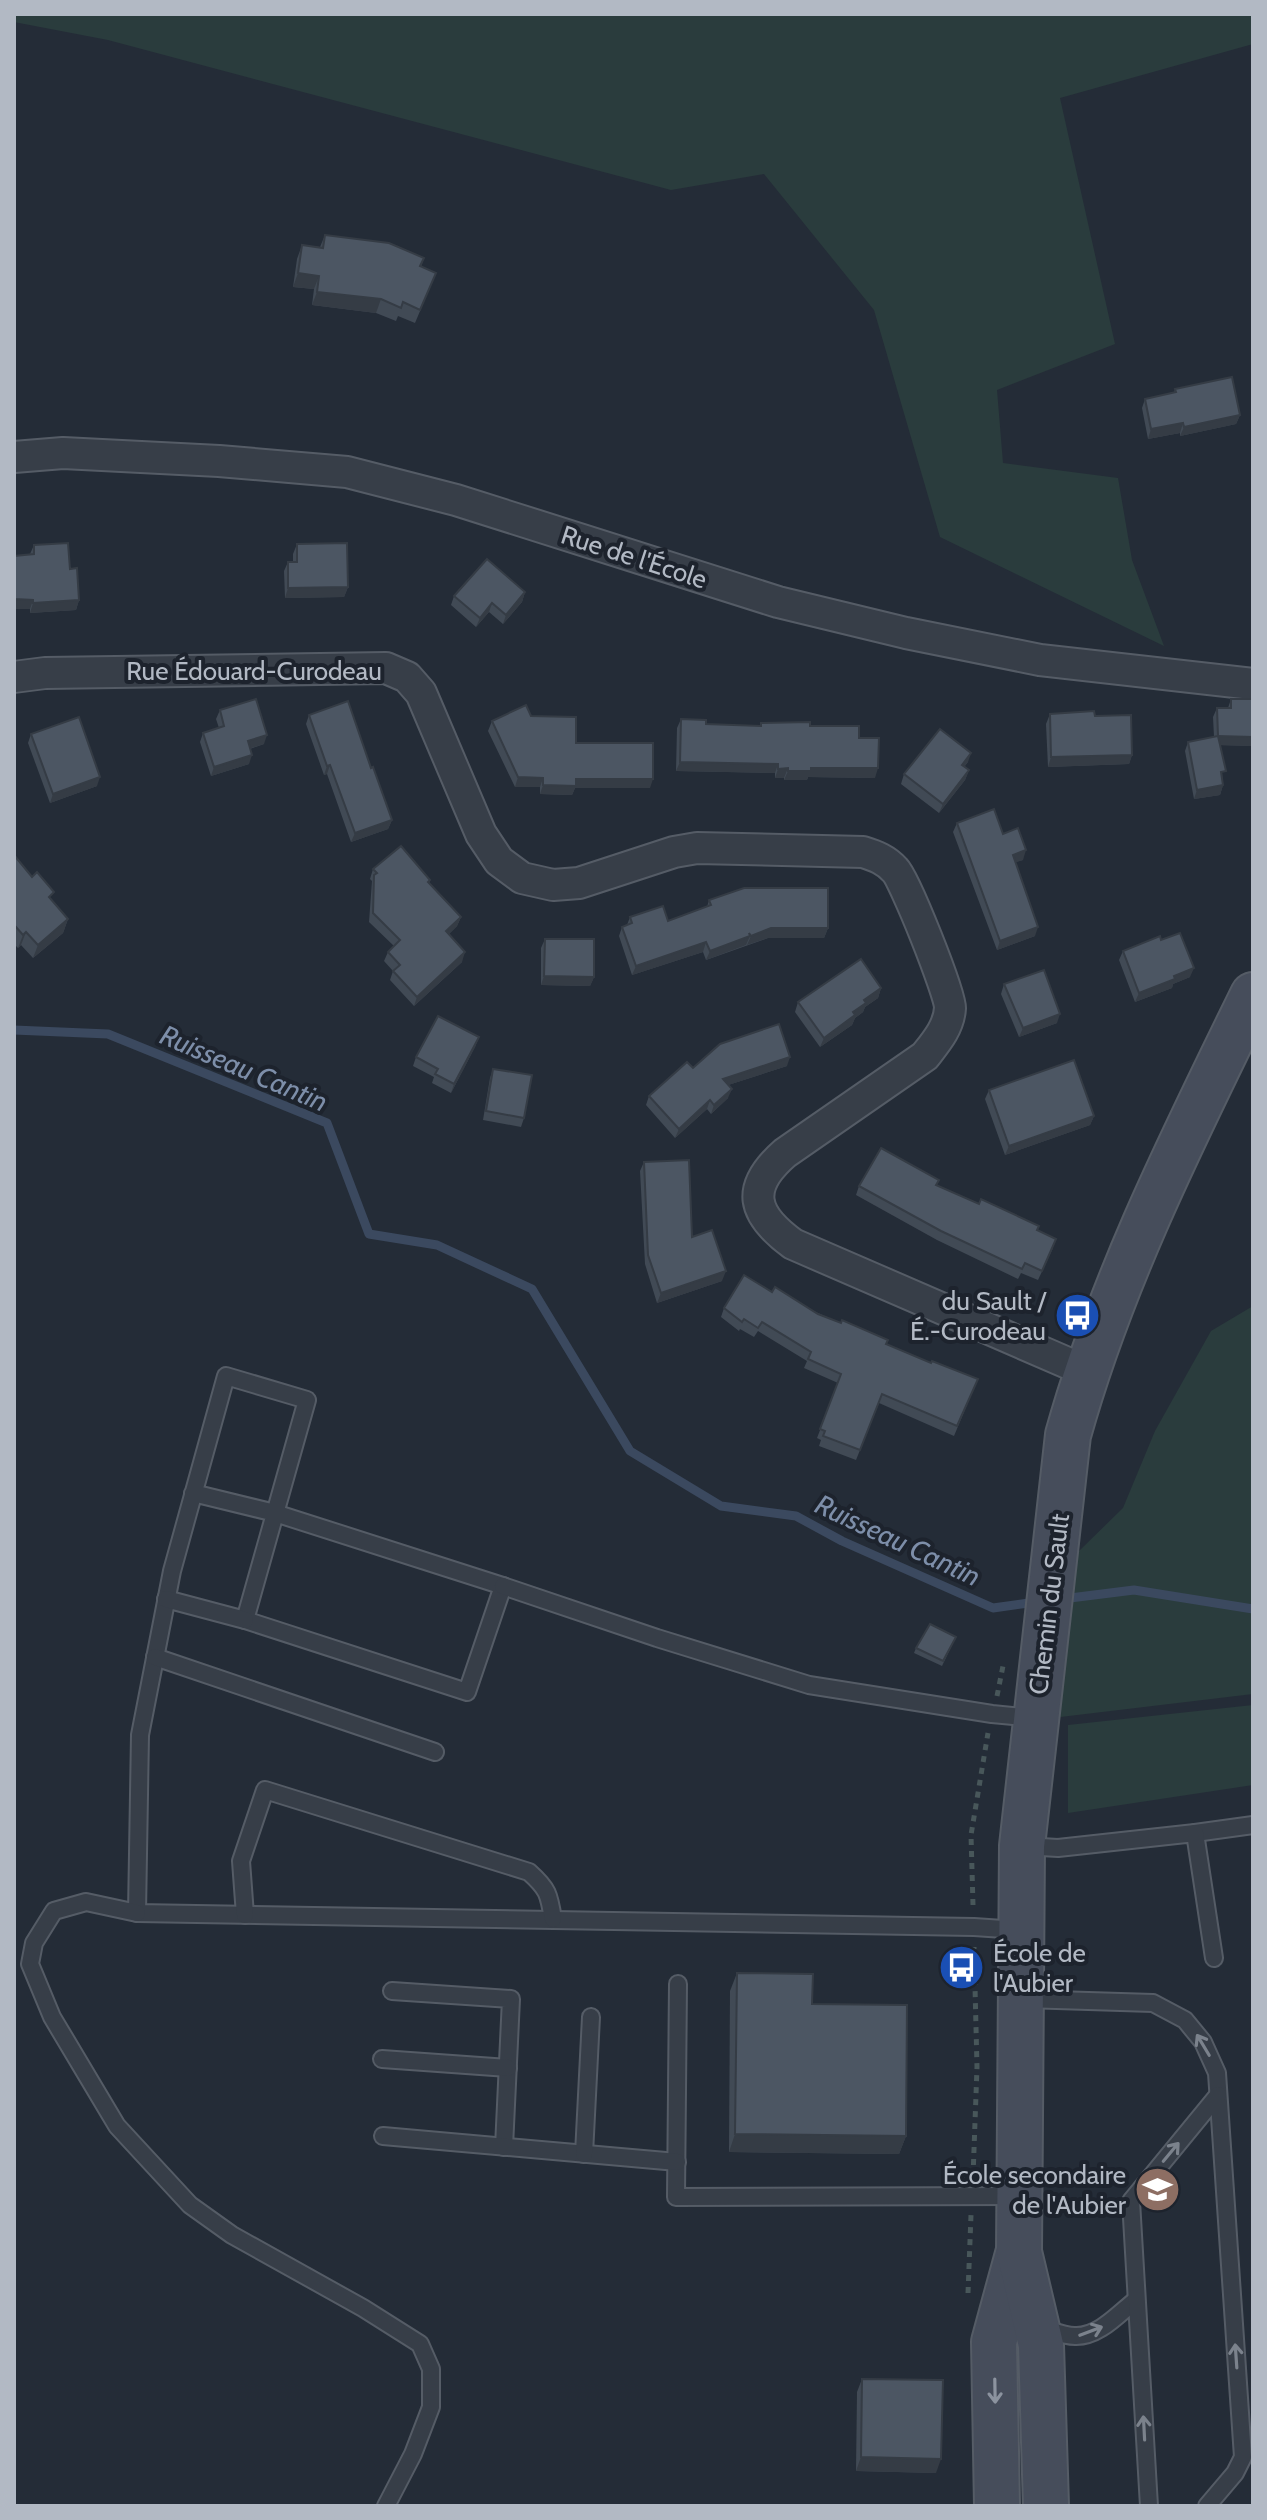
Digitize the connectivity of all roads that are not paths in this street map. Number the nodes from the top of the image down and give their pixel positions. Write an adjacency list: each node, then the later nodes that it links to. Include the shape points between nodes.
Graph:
1 (14, 457): 3 (street, Rue de l'École, via 79,454 347,472 456,500 778,602 906,633 1040,660)
2 (14, 677): 5 (street, Rue Édouard-Curodeau, via 386,668 407,677 421,693 481,834 499,861 522,878 553,885 579,883 697,848 863,852 881,858 898,872 945,983 950,1008 941,1037 925,1056 768,1168 758,1187 762,1213 793,1244)
3 (1253, 684)
4 (1253, 995): 5 (street, Chemin du Sault, via 1158,1190)
5 (1086, 1371): 12 (street, Chemin du Sault, via 1068,1435)
6 (193, 1493): 7 (lane); 7 (lane, via 226,1376 307,1400); 9 (lane)
7 (275, 1513): 8 (lane); 10 (lane)
8 (503, 1586): 10 (lane, via 467,1692); 12 (lane, via 809,1685)
9 (166, 1599): 10 (lane); 11 (lane)
10 (245, 1620)
11 (155, 1657): 13 (lane); 17 (lane, via 140,1735)
12 (1036, 1718): 16 (street, Chemin du Sault)
13 (435, 1752)
14 (1253, 1825): 15 (lane)
15 (1195, 1833): 16 (lane, via 1058,1848); 21 (lane)
16 (1022, 1846): 20 (street, Chemin du Sault)
17 (137, 1913): 18 (lane); 36 (lane, via 86,1902 54,1911 34,1943 30,1964 52,2017 117,2126 190,2205 420,2344 431,2369 431,2407)
18 (245, 1915): 19 (lane); 19 (lane, via 241,1861 265,1790 529,1872 550,1895)
19 (553, 1919): 20 (lane)
20 (1021, 1930): 24 (street, Chemin du Sault)
21 (1214, 1958)
22 (678, 1984): 32 (lane)
23 (392, 1991): 27 (lane, via 511,1999)
24 (1021, 1998): 28 (lane, one-way to 24, via 1217,2073 1203,2042 1185,2020 1167,2009 1153,2003); 33 (street, Chemin du Sault)
25 (591, 2017): 31 (lane)
26 (382, 2059): 27 (lane)
27 (508, 2068): 30 (lane)
28 (1218, 2095): 34 (lane, one-way to 28, via 1131,2201); 40 (lane, one-way to 28, via 1243,2457)
29 (383, 2136): 30 (lane)
30 (504, 2147): 31 (lane)
31 (584, 2154): 32 (lane)
32 (677, 2162): 33 (lane, via 676,2197)
33 (1019, 2196): 35 (street, Chemin du Sault, via 1019,2252)
34 (1136, 2300): 35 (lane, one-way to 34, via 1075,2336 1100,2329); 39 (lane, one-way to 34)
35 (1002, 2312): 37 (street, Chemin du Sault, one-way to 37, via 994,2342); 38 (street, Chemin du Sault, via 1041,2345)
36 (386, 2506)
37 (997, 2506)
38 (1046, 2506)
39 (1149, 2506)
40 (1207, 2506)

